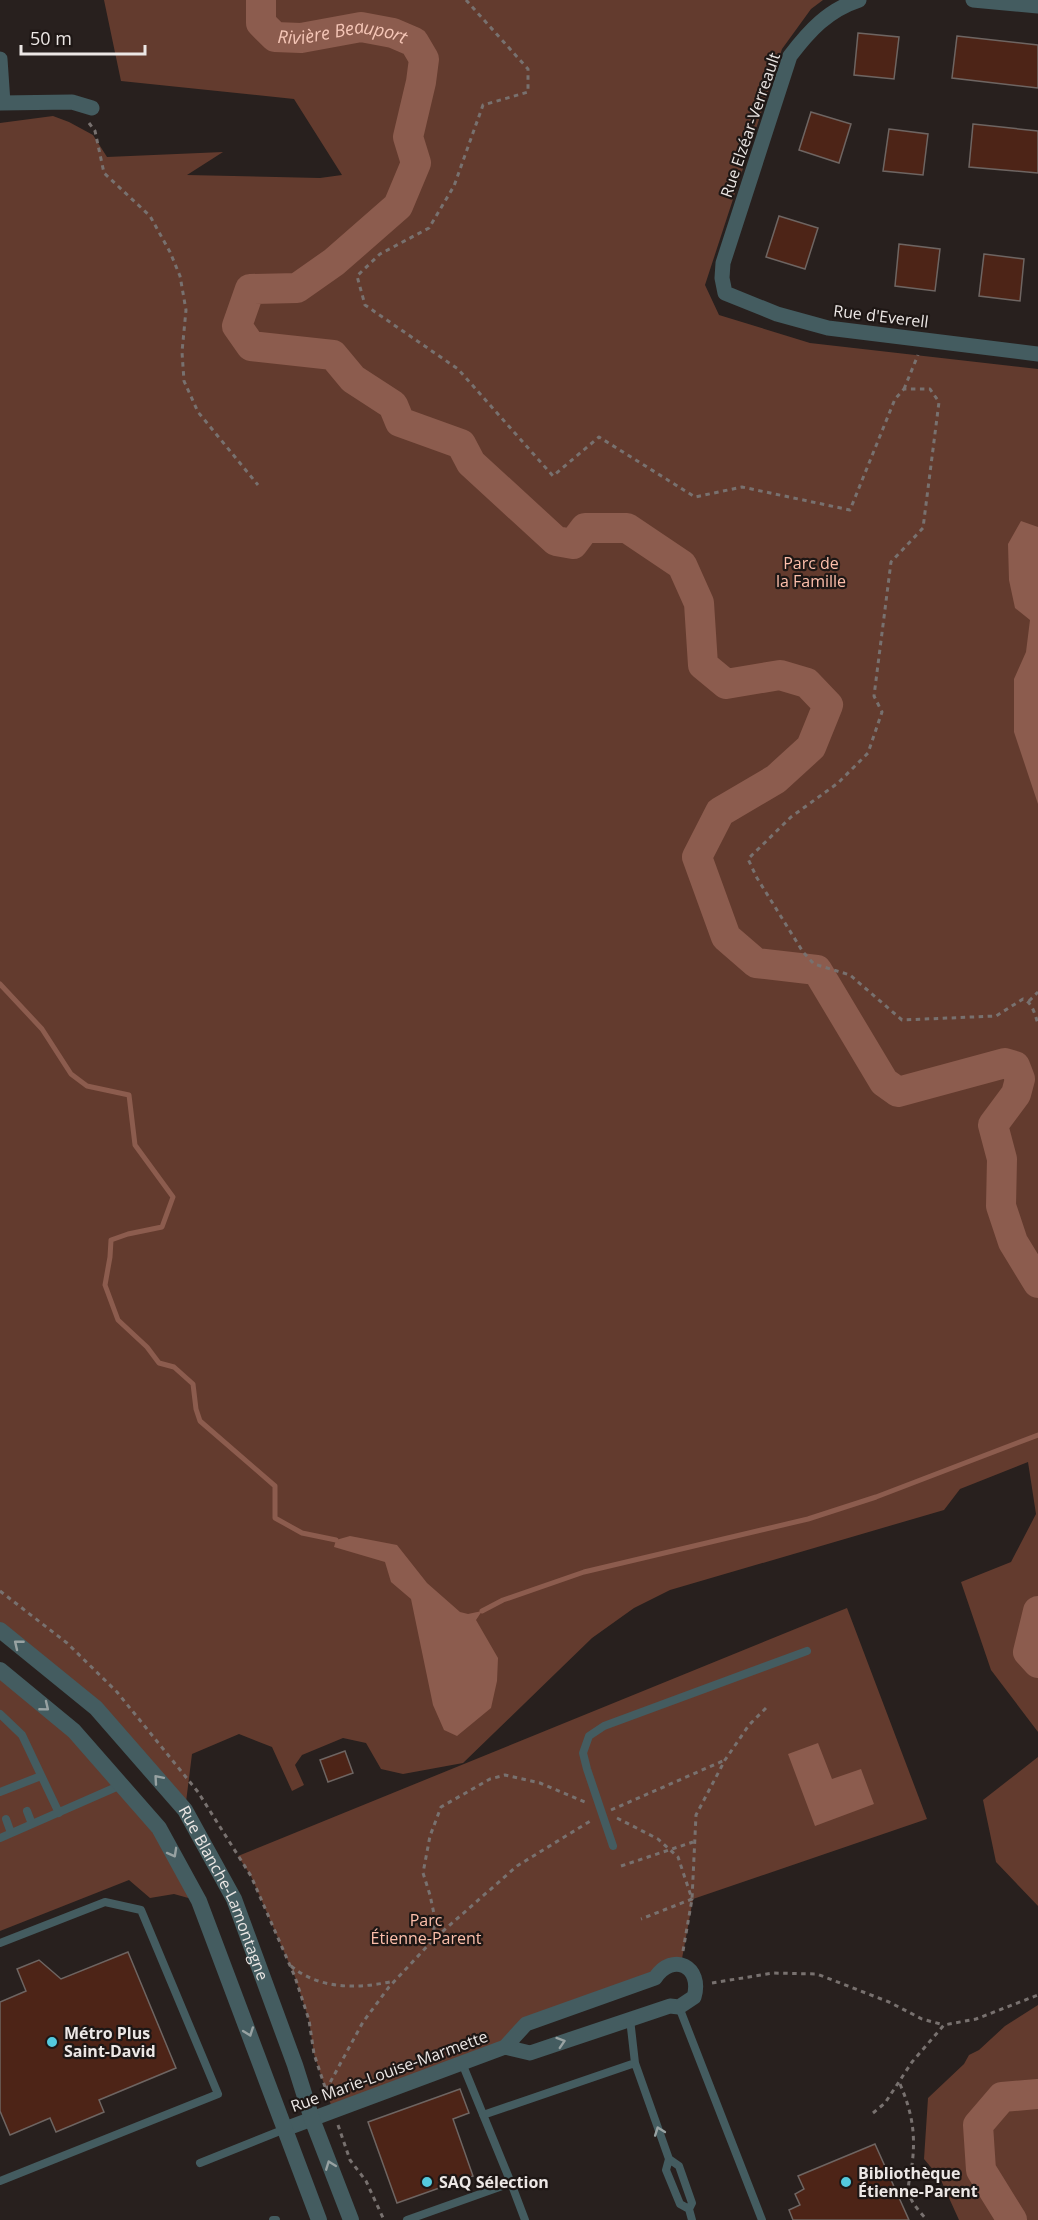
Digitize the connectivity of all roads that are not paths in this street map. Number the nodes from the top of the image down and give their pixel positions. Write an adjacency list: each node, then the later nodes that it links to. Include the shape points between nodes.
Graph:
1 (859, 0): 7 (street, Rue Elzéar-Verreault, via 828,15 809,31 790,56 723,262)
2 (973, 0): 3 (street)
3 (1038, 6)
4 (0, 59): 5 (street)
5 (1, 103): 6 (street, via 72,102)
6 (92, 108)
7 (725, 293): 8 (street, Rue d'Everell, via 777,314 828,328)
8 (1038, 354)
9 (0, 1629): 30 (street, Rue Blanche-Lamontagne, one-way to 9, via 234,1899 185,1810 96,1708)
10 (807, 1652): 22 (lane, via 604,1726 589,1736 584,1753 587,1769)
11 (0, 1670): 14 (street, Rue Blanche-Lamontagne, one-way to 14, via 74,1731)
12 (0, 1714): 13 (lane, via 22,1735)
13 (41, 1776): 15 (lane, via 18,1789); 17 (lane)
14 (121, 1785): 17 (lane); 31 (street, Rue Blanche-Lamontagne, one-way to 31, via 159,1828 199,1901)
15 (0, 1792)
16 (27, 1811): 19 (lane)
17 (59, 1813): 19 (lane)
18 (6, 1820): 20 (lane)
19 (32, 1824): 20 (lane)
20 (11, 1833): 21 (lane)
21 (0, 1838)
22 (613, 1846)
23 (0, 1943): 34 (lane, via 105,1902 141,1910 219,2094)
24 (679, 2007): 25 (street, Rue Marie-Louise-Marmette, via 670,2006); 26 (street, Rue Marie-Louise-Marmette, via 694,1997 698,1986 693,1972 681,1964 668,1965 655,1978 526,2024); 43 (lane)
25 (630, 2019): 26 (street, Rue Marie-Louise-Marmette, one-way to 25, via 530,2053); 28 (lane)
26 (505, 2047): 27 (street, Rue Marie-Louise-Marmette)
27 (462, 2063): 29 (lane); 30 (street, Rue Marie-Louise-Marmette)
28 (635, 2063): 29 (lane); 32 (lane, one-way to 28)
29 (483, 2115): 35 (lane)
30 (312, 2119): 31 (street, Rue Marie-Louise-Marmette); 39 (street, Rue Blanche-Lamontagne, one-way to 30)
31 (285, 2129): 33 (lane); 38 (street, Rue Blanche-Lamontagne)
32 (669, 2159): 36 (lane, via 666,2170 680,2204); 36 (lane, via 680,2166 692,2203)
33 (200, 2163)
34 (0, 2181)
35 (512, 2183): 37 (lane); 41 (lane)
36 (688, 2209): 42 (lane)
37 (428, 2217): 40 (lane)
38 (319, 2220)
39 (351, 2220)
40 (407, 2220)
41 (525, 2220)
42 (692, 2220)
43 (762, 2220)

